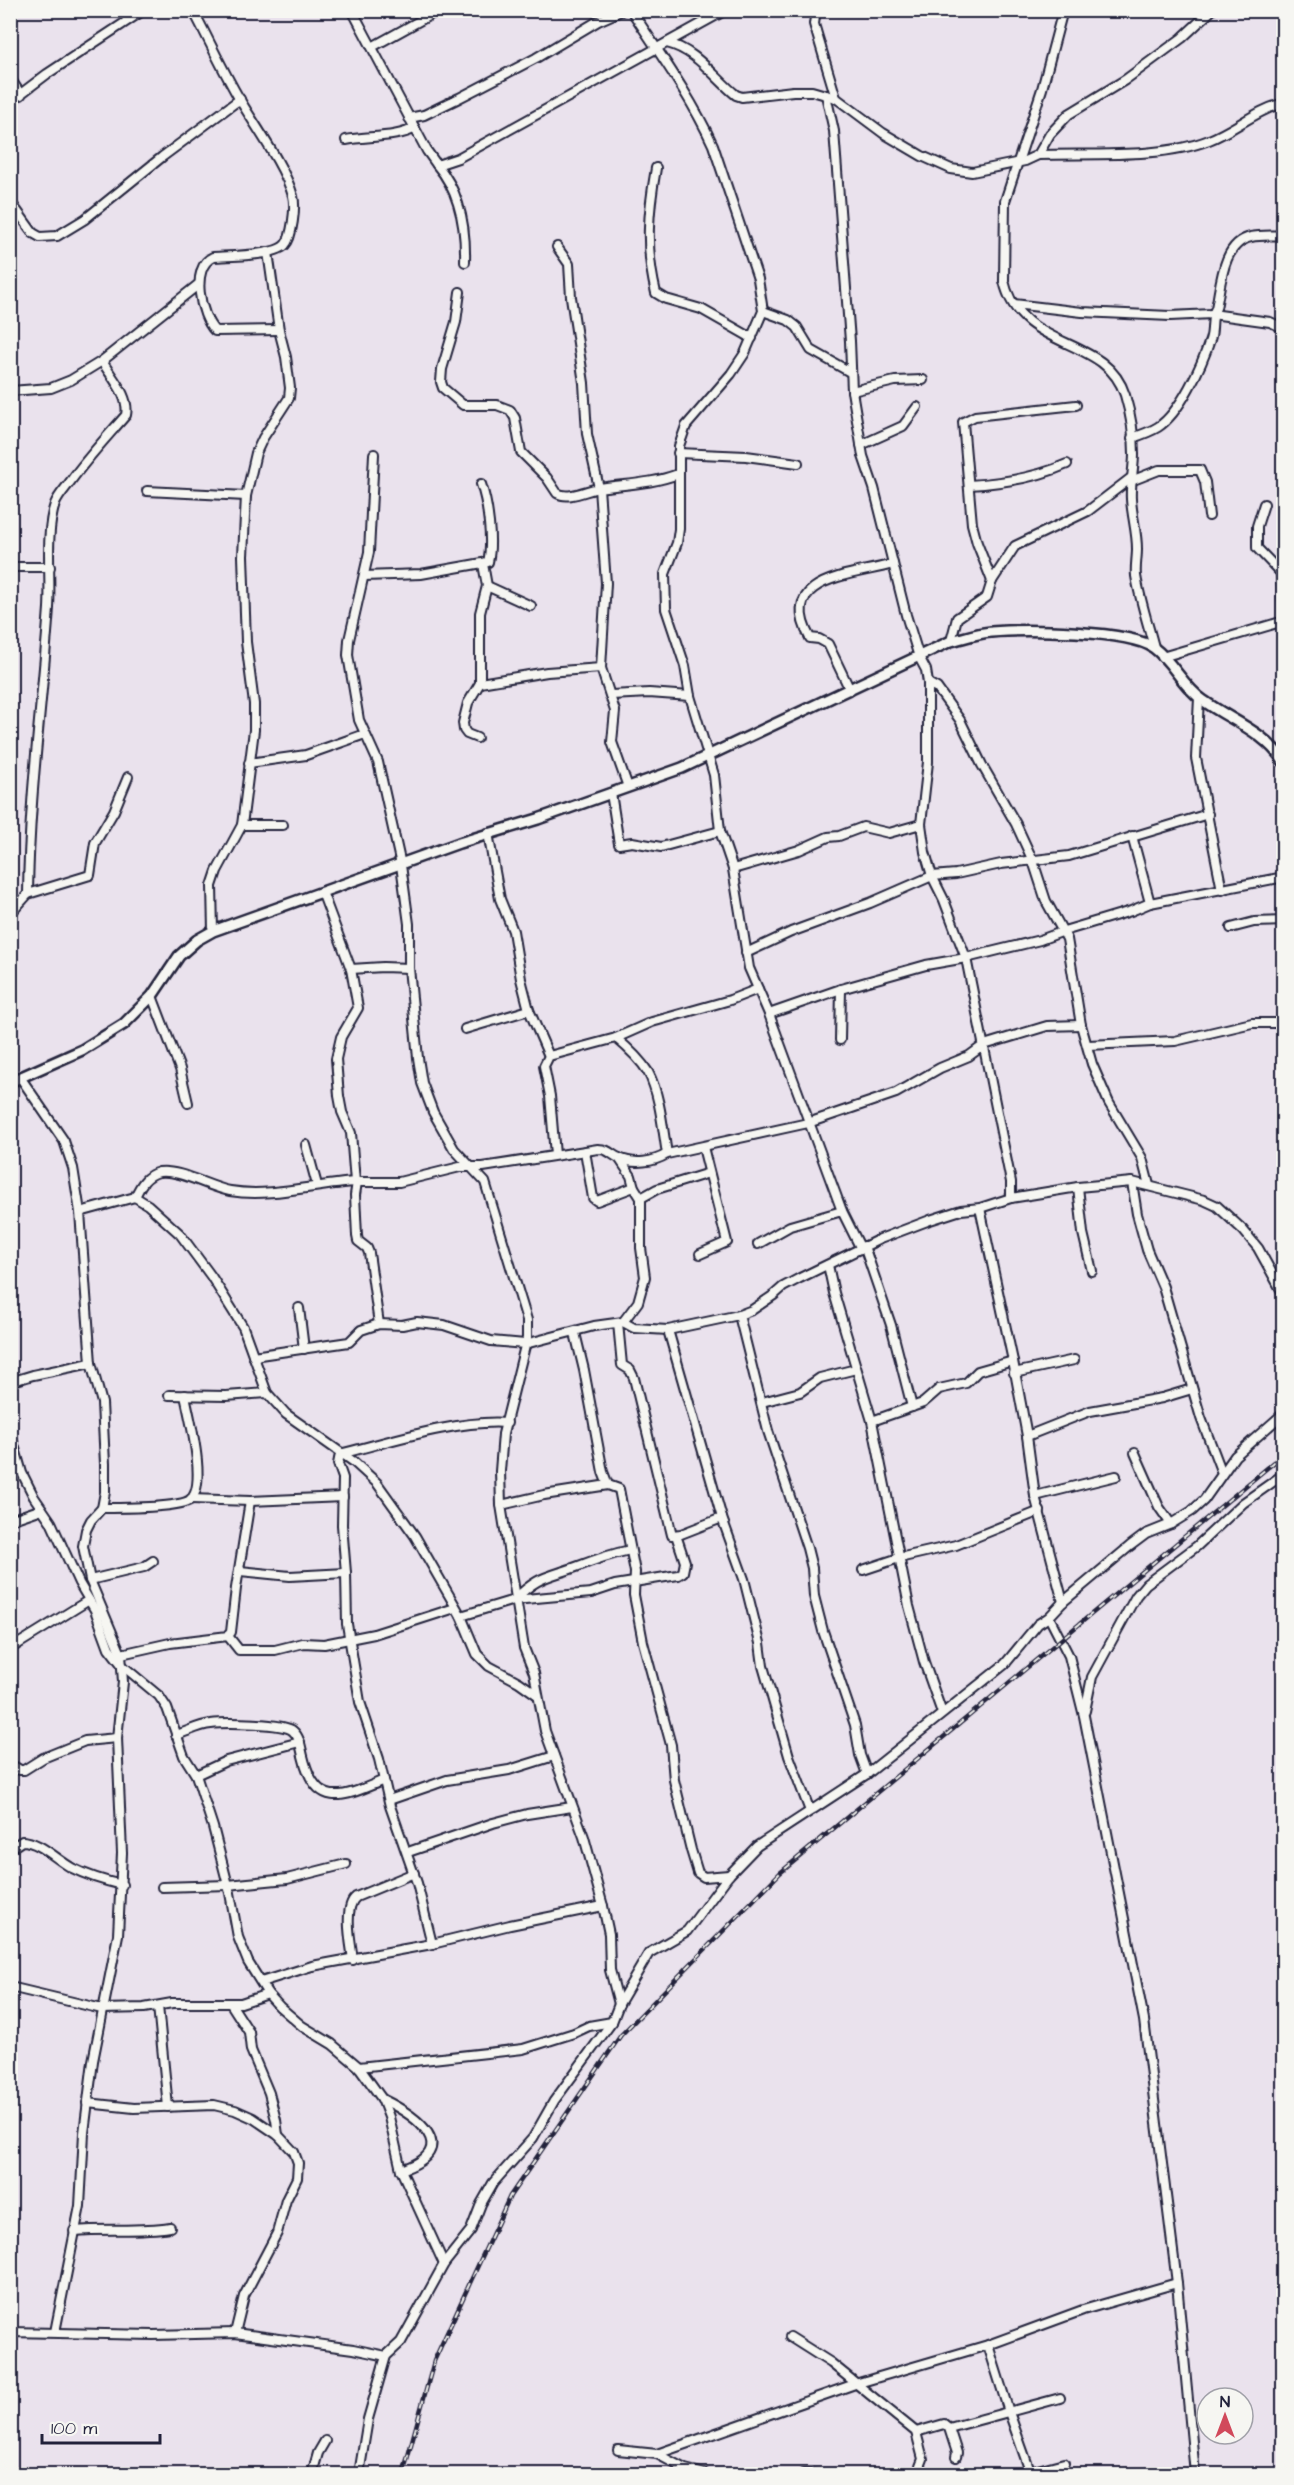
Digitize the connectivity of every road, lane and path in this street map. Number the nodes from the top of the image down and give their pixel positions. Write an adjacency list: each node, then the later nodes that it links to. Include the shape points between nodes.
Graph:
1 (122, 10): 13 (street)
2 (144, 10): 13 (street)
3 (194, 10): 22 (street)
4 (352, 10): 16 (street)
5 (439, 10): 16 (street)
6 (623, 10): 25 (street, via 459,98)
7 (631, 10): 17 (street)
8 (726, 10): 15 (street)
9 (808, 10): 14 (street)
10 (816, 10): 14 (street)
11 (1063, 10): 29 (street, via 1042,89)
12 (1212, 10): 28 (street, via 1182,38 1125,80 1069,114 1050,134)
13 (128, 20): 19 (street)
14 (814, 24): 21 (street)
15 (667, 43): 17 (street); 20 (street, via 692,53 742,98 793,91)
16 (372, 47): 25 (street)
17 (657, 49): 30 (street, via 458,158); 40 (street, via 692,103 713,145 758,279)
18 (10, 78): 19 (street)
19 (21, 95): 23 (street)
20 (826, 95): 21 (street); 46 (street, via 834,131)
21 (836, 98): 29 (street, via 883,133 951,169 972,171)
22 (240, 99): 32 (street, via 85,219 57,236 40,237 33,233); 35 (street, via 293,196 286,245)
23 (10, 102)
24 (1284, 103): 28 (street, via 1191,146 1137,154)
25 (410, 118): 26 (street)
26 (415, 128): 27 (street); 30 (street)
27 (346, 140)
28 (1038, 155): 29 (street)
29 (1016, 162): 39 (street, via 1005,201 1003,229 1004,281)
30 (436, 165): 36 (street, via 457,199 464,230)
31 (656, 168): 44 (street, via 647,235 656,293 701,309)
32 (10, 201)
33 (1284, 235): 41 (street, via 1248,237 1233,247)
34 (557, 247): 62 (street, via 569,264 587,434)
35 (268, 252): 37 (street, via 206,260 201,266); 43 (street)
36 (465, 262)
37 (199, 284): 43 (street, via 208,322 215,331); 45 (street)
38 (460, 292): 62 (street, via 456,322 440,375 443,388 463,405 497,405 510,410 521,452 560,495)
39 (1014, 304): 41 (street, via 1082,312); 52 (street, via 1046,335 1085,351 1112,372 1125,395)
40 (763, 311): 44 (street); 46 (street, via 788,320 811,350)
41 (1212, 314): 42 (street, via 1270,322); 52 (street, via 1209,344 1175,411 1160,426)
42 (1284, 328)
43 (279, 330): 64 (street, via 290,378 289,398 256,453)
44 (752, 338): 54 (street, via 731,374 686,426)
45 (102, 361): 48 (street, via 62,385); 70 (street, via 124,397 126,416 96,447 56,502)
46 (850, 372): 49 (street)
47 (923, 380): 49 (street, via 895,381)
48 (10, 391)
49 (852, 391): 53 (street)
50 (1076, 405): 61 (street, via 964,420)
51 (918, 406): 53 (street, via 903,426)
52 (1132, 438): 59 (street)
53 (861, 445): 68 (street)
54 (678, 453): 56 (street); 58 (street)
55 (374, 454): 71 (street, via 369,552)
56 (798, 463)
57 (1067, 464): 61 (street, via 1035,476)
58 (678, 474): 62 (street, via 643,484); 85 (street, via 678,543 665,574 666,609 685,666)
59 (1131, 480): 66 (street, via 1159,470 1200,470); 72 (street, via 1080,516 1020,542); 77 (street, via 1136,574)
60 (481, 484): 67 (street, via 490,555)
61 (969, 485): 72 (street, via 974,534)
62 (599, 488): 80 (street, via 606,583)
63 (147, 491): 64 (street)
64 (246, 496): 91 (street, via 242,534 246,642 255,716)
65 (1264, 504): 75 (street, via 1257,526 1257,548 1281,573)
66 (1209, 516)
67 (483, 564): 71 (street, via 421,574); 73 (street)
68 (893, 564): 78 (street); 83 (street, via 830,579 807,591 803,600 802,612 810,639 828,644)
69 (10, 567): 70 (street)
70 (50, 567): 109 (street, via 41,717 30,810)
71 (364, 576): 87 (street, via 348,655)
72 (992, 581): 76 (street, via 987,597 957,618)
73 (487, 586): 74 (street); 81 (street, via 480,613)
74 (531, 606)
75 (1284, 619): 79 (street)
76 (951, 642): 77 (street, via 988,632 1016,631 1130,638); 78 (street)
77 (1154, 647): 79 (street)
78 (919, 657): 82 (street); 83 (street)
79 (1162, 657): 86 (street)
80 (601, 668): 81 (street); 84 (street)
81 (480, 683): 88 (street, via 468,703 463,723 467,734)
82 (928, 683): 96 (street, via 928,762); 102 (street, via 960,720)
83 (850, 690): 89 (street)
84 (611, 694): 85 (street); 93 (street, via 615,711 612,742)
85 (690, 696): 89 (street)
86 (1198, 698): 90 (street, via 1258,734); 95 (street, via 1196,758)
87 (365, 734): 91 (street, via 306,754); 103 (street, via 378,762)
88 (477, 738)
89 (707, 754): 93 (street, via 682,768); 99 (street, via 714,775)
90 (1284, 762)
91 (249, 763): 97 (street)
92 (128, 777): 109 (street, via 95,843 90,875)
93 (628, 787): 94 (street)
94 (611, 793): 99 (street, via 619,844 661,847); 100 (street)
95 (1208, 814): 101 (street); 107 (street)
96 (921, 824): 104 (street, via 889,833 863,827); 105 (street)
97 (242, 825): 98 (street); 114 (street, via 212,886)
98 (283, 825)
99 (720, 831): 104 (street)
100 (488, 833): 103 (street); 124 (street, via 500,899 513,931)
101 (1132, 836): 102 (street, via 1069,856); 110 (street)
102 (1033, 861): 105 (street); 115 (street, via 1046,901)
103 (401, 865): 108 (street); 119 (street, via 409,924)
104 (733, 868): 117 (street)
105 (932, 876): 117 (street); 118 (street)
106 (1284, 877): 107 (street)
107 (1222, 890): 110 (street)
108 (322, 892): 114 (street); 120 (street)
109 (28, 894): 111 (street)
110 (1150, 903): 115 (street)
111 (10, 916): 116 (street)
112 (1284, 921): 113 (street)
113 (1231, 928)
114 (213, 931): 123 (street, via 178,957)
115 (1064, 931): 118 (street); 127 (street)
116 (10, 937)
117 (746, 952): 121 (street)
118 (966, 958): 122 (street); 131 (street)
119 (409, 968): 120 (street); 143 (street, via 416,1049 432,1112 454,1149)
120 (351, 969): 145 (street, via 358,1008 341,1037 336,1059)
121 (758, 989): 125 (street); 129 (street, via 652,1022)
122 (841, 989): 125 (street); 130 (street)
123 (152, 996): 134 (street, via 115,1031); 135 (street, via 180,1069)
124 (529, 1010): 128 (street); 133 (street)
125 (770, 1014): 136 (street)
126 (1284, 1023): 132 (street, via 1252,1023 1175,1041)
127 (1081, 1025): 131 (street, via 1047,1026); 132 (street)
128 (465, 1029)
129 (616, 1038): 133 (street); 140 (street, via 649,1073)
130 (840, 1040)
131 (984, 1045): 136 (street, via 896,1093); 153 (street)
132 (1088, 1045): 148 (street, via 1109,1103 1142,1158)
133 (549, 1056): 141 (street, via 544,1066)
134 (15, 1080): 156 (street, via 54,1125 69,1152)
135 (188, 1103)
136 (808, 1123): 138 (street); 155 (street)
137 (306, 1145): 147 (street)
138 (703, 1147): 140 (street); 144 (street)
139 (585, 1151): 141 (street); 142 (street, via 607,1149); 149 (street, via 593,1198 597,1201)
140 (667, 1154): 142 (street, via 645,1162)
141 (555, 1155): 143 (street)
142 (619, 1158): 149 (street)
143 (471, 1167): 145 (street, via 399,1182); 169 (street, via 485,1182 513,1271 527,1320)
144 (709, 1173): 152 (street); 159 (street, via 727,1242)
145 (356, 1182): 147 (street); 166 (street, via 357,1236 369,1253)
146 (1132, 1182): 148 (street); 150 (street); 178 (street, via 1147,1250 1169,1306)
147 (317, 1185): 151 (street, via 248,1193 160,1172 148,1176)
148 (1149, 1185): 162 (street, via 1217,1206 1258,1248)
149 (634, 1187): 152 (street)
150 (1078, 1187): 153 (street); 161 (street)
151 (135, 1197): 156 (street); 171 (street, via 180,1234 237,1314)
152 (641, 1198): 165 (street, via 645,1278 638,1302)
153 (1011, 1198): 154 (street)
154 (980, 1208): 158 (street, via 930,1220); 173 (street)
155 (842, 1211): 157 (street, via 790,1226); 158 (street)
156 (80, 1212): 174 (street)
157 (758, 1244)
158 (862, 1248): 160 (street); 183 (street, via 891,1324)
159 (700, 1254)
160 (828, 1264): 164 (street); 175 (street)
161 (1092, 1271)
162 (1284, 1295)
163 (299, 1308): 170 (street)
164 (739, 1315): 167 (street); 182 (street)
165 (620, 1323): 167 (street); 168 (street); 207 (street, via 622,1365 634,1378 669,1526 672,1535)
166 (379, 1324): 169 (street, via 444,1325 491,1341); 170 (street, via 361,1330 349,1342)
167 (668, 1330): 204 (street)
168 (575, 1332): 169 (street); 195 (street)
169 (525, 1344): 186 (street)
170 (304, 1349): 171 (street)
171 (253, 1356): 179 (street)
172 (1074, 1360): 176 (street)
173 (1013, 1361): 176 (street); 183 (street, via 978,1371 966,1383 939,1389)
174 (91, 1363): 177 (street); 202 (street, via 102,1403)
175 (856, 1369): 182 (street, via 820,1378 800,1392); 185 (street)
176 (1014, 1373): 188 (street)
177 (10, 1382)
178 (1192, 1389): 188 (street, via 1090,1411); 192 (street)
179 (267, 1393): 181 (street); 191 (street, via 286,1414)
180 (170, 1395): 181 (street)
181 (185, 1395): 198 (street, via 198,1479)
182 (762, 1402): 235 (street, via 807,1548 814,1596)
183 (912, 1407): 185 (street)
184 (1284, 1413): 192 (street, via 1235,1456)
185 (872, 1421): 209 (street)
186 (507, 1423): 191 (street, via 474,1424); 200 (street, via 501,1451)
187 (10, 1431): 189 (street)
188 (1027, 1436): 196 (street)
189 (13, 1450): 201 (street)
190 (1135, 1453): 206 (street, via 1159,1507)
191 (340, 1454): 197 (street); 219 (street, via 377,1483 415,1536)
192 (1222, 1473): 206 (street, via 1204,1500)
193 (1284, 1474): 229 (street, via 1243,1503 1136,1596 1092,1677)
194 (1116, 1476): 196 (street)
195 (608, 1485): 200 (street); 208 (street, via 619,1489)
196 (1035, 1496): 203 (street)
197 (343, 1497): 199 (street); 213 (street)
198 (191, 1499): 199 (street); 202 (street, via 140,1508)
199 (250, 1501): 212 (street)
200 (501, 1505): 217 (street)
201 (42, 1509): 205 (street); 216 (street)
202 (102, 1509): 214 (street, via 91,1520 84,1538)
203 (1040, 1511): 209 (street, via 956,1545); 218 (street)
204 (722, 1518): 207 (street); 240 (street, via 744,1579 763,1666 789,1756)
205 (10, 1520)
206 (1171, 1524): 218 (street, via 1146,1534)
207 (676, 1535): 215 (street, via 685,1562 684,1572)
208 (630, 1550): 215 (street); 217 (street, via 549,1574)
209 (899, 1558): 211 (street); 228 (street, via 924,1662)
210 (153, 1561): 214 (street, via 135,1570)
211 (863, 1570)
212 (240, 1571): 213 (street, via 290,1576); 222 (street)
213 (346, 1573): 223 (street)
214 (90, 1580): 225 (street)
215 (634, 1582): 217 (street, via 591,1593); 245 (street, via 643,1642 671,1745 674,1780 698,1873)
216 (89, 1600): 224 (street); 226 (street, via 104,1639)
217 (514, 1600): 220 (street); 227 (street)
218 (1063, 1602): 221 (street)
219 (455, 1608): 220 (street); 223 (street)
220 (461, 1616): 227 (street, via 477,1654 489,1666)
221 (1049, 1617): 228 (street, via 1005,1664); 229 (street, via 1069,1656)
222 (228, 1636): 223 (street, via 239,1650 249,1652); 225 (street)
223 (350, 1639): 237 (street, via 360,1702)
224 (10, 1649)
225 (121, 1654): 226 (street)
226 (123, 1666): 230 (street, via 159,1696); 231 (street)
227 (536, 1694): 233 (street)
228 (942, 1713): 235 (street)
229 (1084, 1716): 269 (street, via 1144,2020)
230 (176, 1735): 232 (street, via 211,1724 274,1724 295,1732); 236 (street)
231 (117, 1738): 234 (street, via 85,1741 24,1770); 247 (street)
232 (300, 1742): 236 (street, via 226,1761); 237 (street, via 311,1780 322,1793 352,1794)
233 (554, 1756): 238 (street, via 509,1770 447,1780); 239 (street)
234 (10, 1764)
235 (867, 1774): 240 (street)
236 (195, 1775): 246 (street)
237 (384, 1780): 238 (street)
238 (389, 1800): 242 (street)
239 (572, 1807): 242 (street, via 493,1823); 249 (street)
240 (810, 1811): 245 (street, via 757,1846)
241 (10, 1849): 247 (street, via 22,1841 32,1843 72,1868)
242 (408, 1852): 244 (street)
243 (346, 1864): 246 (street, via 287,1879)
244 (414, 1873): 250 (street); 251 (street, via 350,1901)
245 (729, 1875): 256 (street, via 687,1931 649,1953)
246 (228, 1884): 248 (street); 252 (street, via 238,1937)
247 (122, 1885): 258 (street, via 118,1935)
248 (162, 1887)
249 (603, 1906): 250 (street); 256 (street, via 610,1970)
250 (432, 1944): 251 (street)
251 (353, 1960): 252 (street, via 312,1966)
252 (261, 1982): 254 (street)
253 (10, 1987): 258 (street)
254 (268, 1994): 255 (street); 260 (street, via 302,2026)
255 (231, 2004): 257 (street); 264 (street, via 249,2032)
256 (619, 2004): 259 (street)
257 (158, 2006): 258 (street); 263 (street)
258 (102, 2009): 262 (street)
259 (612, 2022): 260 (street, via 523,2049); 268 (street, via 554,2101 533,2138 493,2183 471,2230)
260 (359, 2067): 261 (street)
261 (382, 2099): 265 (street); 265 (street, via 401,2108 432,2139 424,2157)
262 (87, 2103): 263 (street); 267 (street, via 80,2206)
263 (168, 2107): 264 (street, via 203,2104 235,2110)
264 (278, 2135): 272 (street, via 296,2156 297,2178 277,2233 244,2296)
265 (401, 2170): 268 (street)
266 (170, 2227): 267 (street)
267 (74, 2231): 271 (street)
268 (444, 2264): 275 (street, via 401,2342)
269 (1178, 2283): 274 (street, via 1093,2307); 294 (street)
270 (10, 2332): 271 (street)
271 (56, 2332): 272 (street)
272 (235, 2333): 275 (street)
273 (790, 2337): 276 (street)
274 (988, 2345): 276 (street); 278 (street)
275 (386, 2356): 288 (street, via 368,2419)
276 (855, 2384): 280 (street); 283 (street)
277 (1060, 2398): 278 (street)
278 (1009, 2412): 279 (street); 286 (street)
279 (949, 2428): 280 (street, via 942,2424); 284 (street)
280 (916, 2432): 292 (street, via 923,2459)
281 (325, 2441): 287 (street)
282 (618, 2450): 283 (street)
283 (657, 2454): 289 (street)
284 (956, 2457)
285 (1064, 2463): 286 (street)
286 (1031, 2473): 293 (street)
287 (312, 2475)
288 (358, 2475)
289 (705, 2475)
290 (803, 2475): 291 (street)
291 (814, 2475)
292 (917, 2475)
293 (1022, 2475)
294 (1195, 2475)

